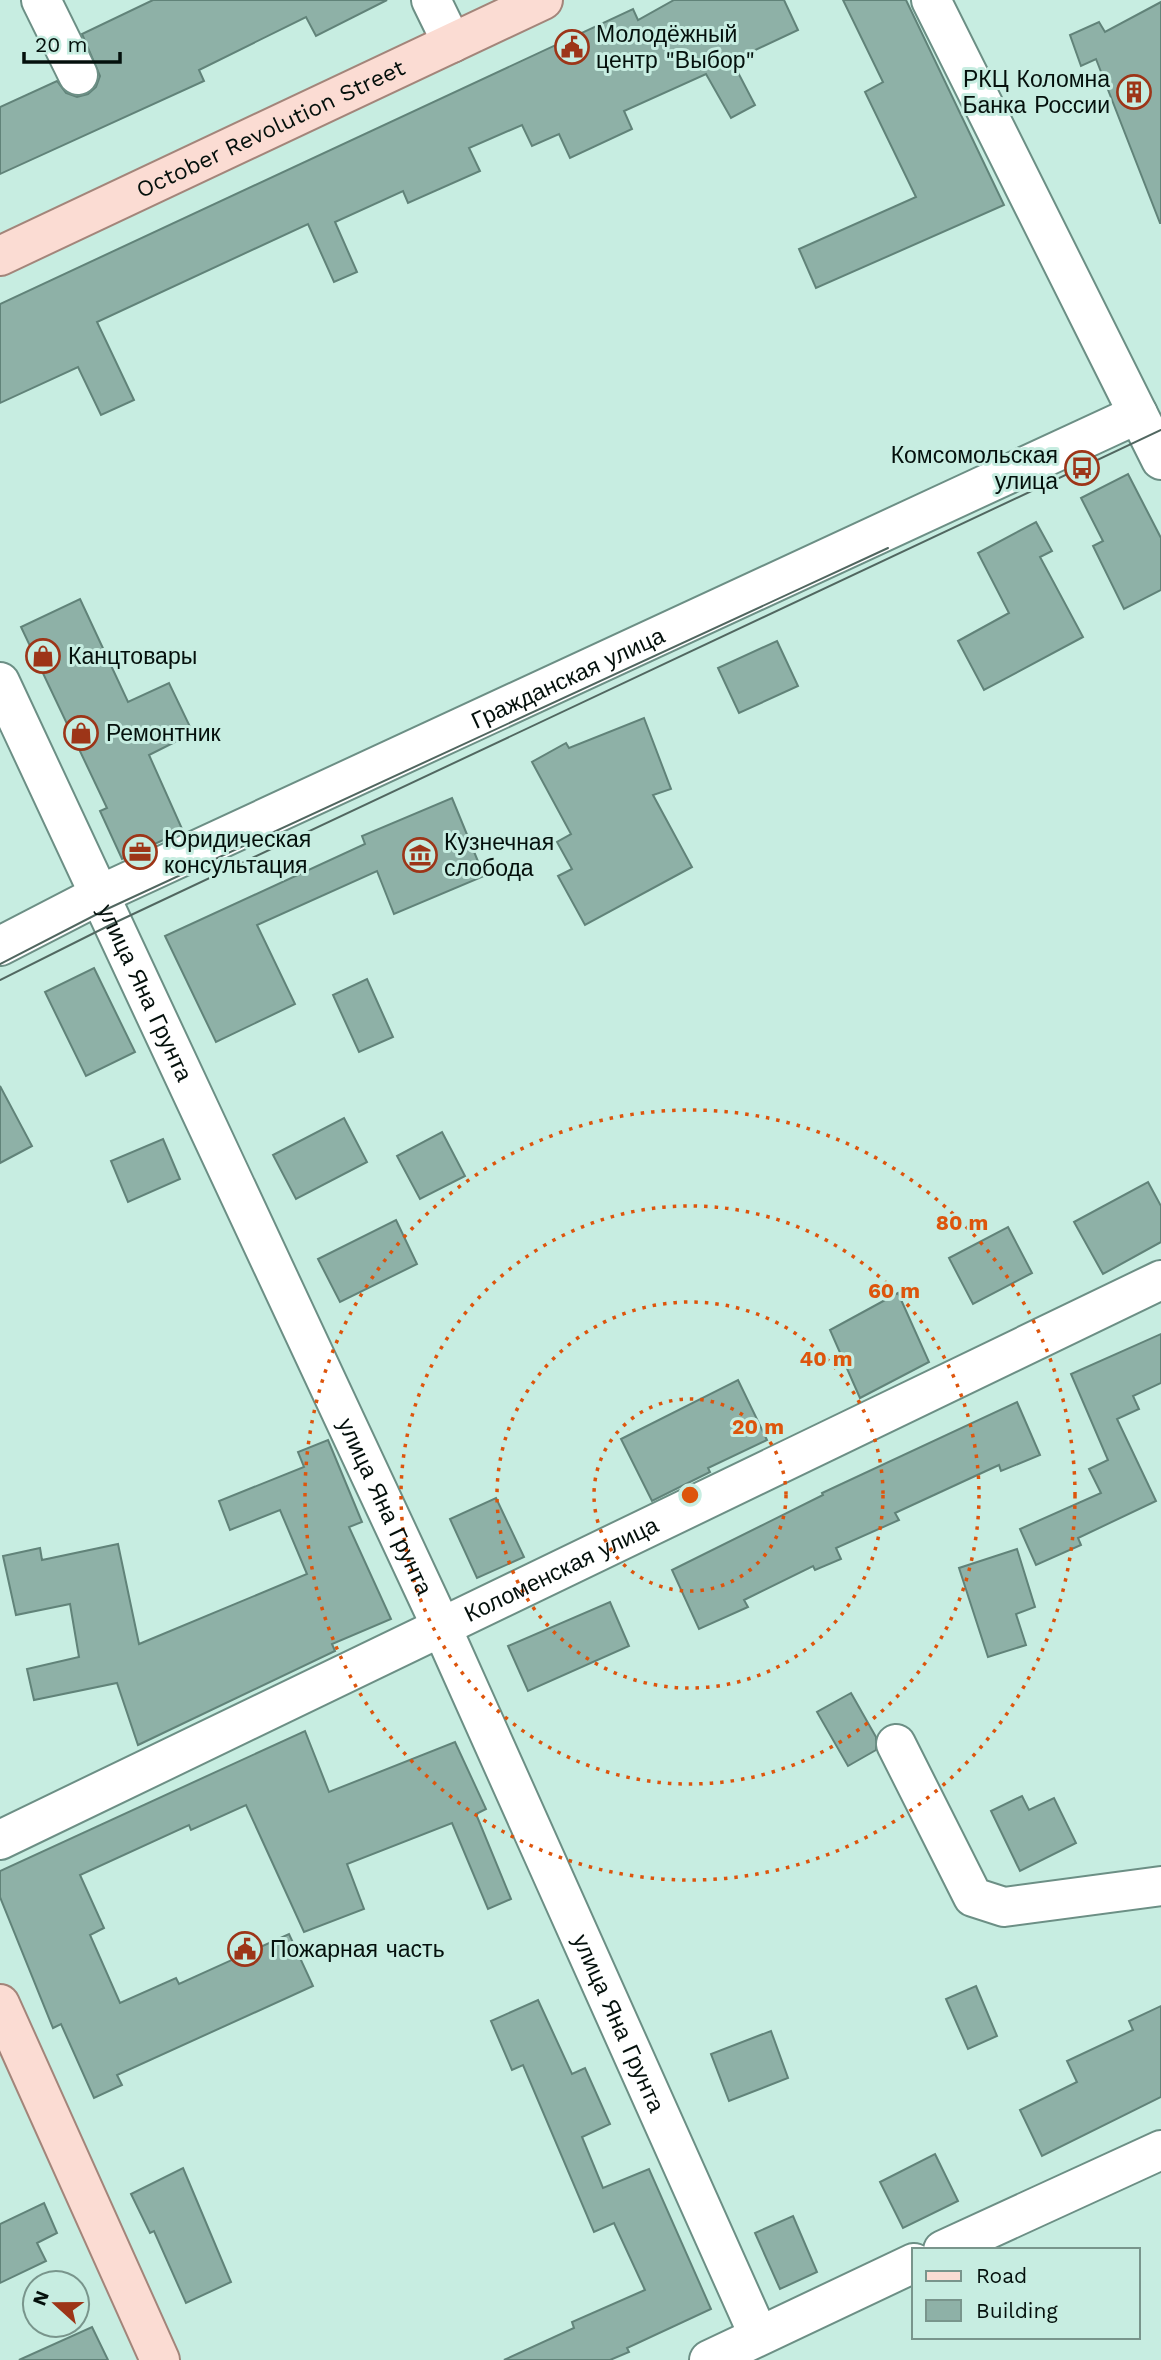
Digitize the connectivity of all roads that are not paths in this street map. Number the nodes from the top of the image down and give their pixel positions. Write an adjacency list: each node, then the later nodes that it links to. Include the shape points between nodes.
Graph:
1 (41, 0): 6 (street)
2 (431, 0): 5 (street)
3 (543, 0): 5 (main road, October Revolution Street)
4 (931, 0): 8 (street)
5 (452, 43): 7 (main road, October Revolution Street)
6 (78, 75)
7 (0, 256)
8 (1153, 438): 10 (street, Гражданская улица)
9 (0, 682): 10 (street, улица Яна Грунта)
10 (99, 895): 11 (street, Гражданская улица); 13 (street, улица Яна Грунта)
11 (0, 946)
12 (1161, 1280): 13 (street, Коломенская улица)
13 (441, 1626): 15 (street, Коломенская улица); 21 (street, улица Яна Грунта)
14 (896, 1744): 16 (street, via 973,1897 1004,1908)
15 (0, 1840)
16 (1161, 1886)
17 (0, 2004): 22 (main road)
18 (1161, 2150): 19 (street)
19 (947, 2248)
20 (912, 2264): 21 (street)
21 (758, 2334): 23 (street)
22 (160, 2360)
23 (709, 2360)

